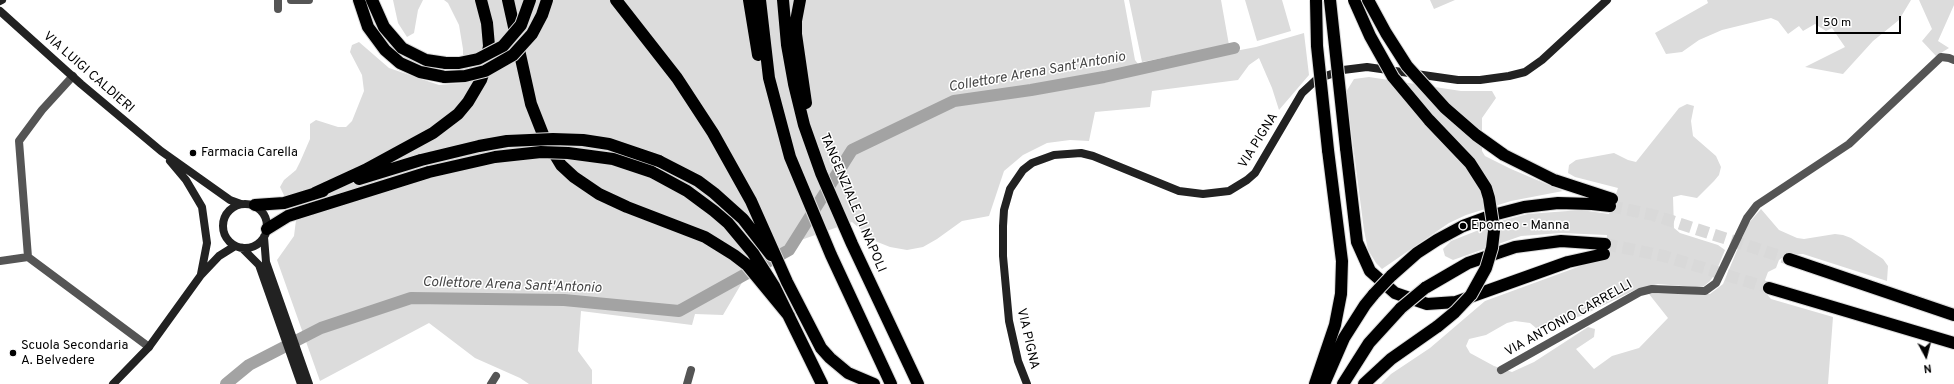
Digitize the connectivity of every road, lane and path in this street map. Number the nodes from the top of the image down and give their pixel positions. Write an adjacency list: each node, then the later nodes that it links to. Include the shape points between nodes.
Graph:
1 (278, 0): 20 (street)
2 (292, 0): 3 (street)
3 (309, 0)
4 (359, 0): 9 (highway, bridge, via 368,27 385,50 415,70 445,77 485,71 513,55 532,34)
5 (372, 0): 8 (highway, bridge, via 384,27 402,48 426,60 446,63 478,59 503,46 521,25)
6 (481, 0): 27 (highway, bridge, via 487,23 488,46 485,68 481,80 458,114 433,133 365,170)
7 (508, 0): 39 (highway, bridge, via 531,104 544,137 561,165 599,194 705,238 729,252 747,265)
8 (530, 0)
9 (547, 0)
10 (616, 0): 36 (highway, via 677,78 713,133 751,201)
11 (749, 0): 24 (highway, via 761,71)
12 (760, 0): 24 (highway, via 769,78)
13 (783, 0): 25 (highway, TANGENZIALE DI NAPOLI, via 791,70)
14 (800, 0): 25 (highway, via 796,34)
15 (1316, 0): 55 (highway, bridge, via 1317,46 1342,261 1341,294 1335,325)
16 (1330, 0): 57 (highway, bridge, via 1354,226 1360,252 1370,271 1395,293 1427,304 1456,302 1604,249 1561,241 1515,247 1468,263 1425,288 1400,308 1369,343)
17 (1354, 0): 58 (highway, bridge, via 1393,77 1470,163 1482,182 1489,198 1494,231 1486,268 1471,295 1455,312 1391,360)
18 (1368, 0): 56 (highway, bridge, via 1403,60 1421,83 1476,135 1504,155 1554,180 1611,203 1558,203 1524,207 1463,226 1437,240 1417,253 1391,276 1365,305 1344,338)
19 (1607, 0): 54 (main road, VIA PIGNA, via 1542,60 1525,72 1480,80 1458,80 1367,67 1343,70 1317,79 1302,93 1255,173 1229,191 1203,194 1180,191 1080,153 1054,155 1032,163 1023,170 1010,189 1003,226 1009,321 1018,362)
20 (278, 9)
21 (0, 11): 23 (main road, VIA LUIGI CALDIERI)
22 (1954, 60): 43 (street, VIA ANTONIO CARRELLI, via 1941,57 1849,144 1757,205 1747,218 1716,283 1705,291 1652,289 1640,292)
23 (73, 76): 26 (main road, VIA LUIGI CALDIERI); 32 (street, via 42,110 19,141)
24 (782, 130): 52 (highway, via 790,157 817,223)
25 (812, 146): 53 (highway, TANGENZIALE DI NAPOLI, via 852,244)
26 (161, 151): 28 (main road, VIA LUIGI CALDIERI, via 223,196); 35 (main road, VIA LUIGI CALDIERI, via 186,180 202,207 207,244)
27 (315, 193): 29 (highway, via 284,203); 36 (highway, bridge, via 421,160 507,141 553,139 609,144 659,161 698,181 714,193 752,230)
28 (241, 204): 29 (main road); 31 (main road, via 228,211 223,223 225,237)
29 (255, 206): 30 (main road, via 265,215)
30 (266, 233): 31 (main road, via 255,246); 39 (highway, bridge, via 288,216 416,175 511,155 541,152 590,155 632,164 652,172 687,191 714,211 728,223 753,253); 47 (main road, via 266,262)
31 (238, 247): 35 (main road, VIA LUIGI CALDIERI, via 219,256); 46 (main road, via 259,265)
32 (28, 257): 34 (street); 41 (street)
33 (1789, 259): 38 (highway)
34 (0, 261)
35 (201, 275): 41 (main road, VIA LUIGI CALDIERI)
36 (788, 282): 51 (highway, via 821,348 848,373)
37 (1769, 288): 40 (highway)
38 (1954, 315)
39 (789, 316): 50 (highway)
40 (1954, 342)
41 (149, 348): 45 (main road, VIA LUIGI CALDIERI)
42 (690, 370): 49 (street)
43 (1501, 370)
44 (496, 376): 48 (street)
45 (113, 384)
46 (301, 384)
47 (309, 384)
48 (491, 384)
49 (687, 384)
50 (822, 384)
51 (874, 384)
52 (891, 384)
53 (918, 384)
54 (1027, 384)
55 (1315, 384)
56 (1324, 384)
57 (1343, 384)
58 (1364, 384)

